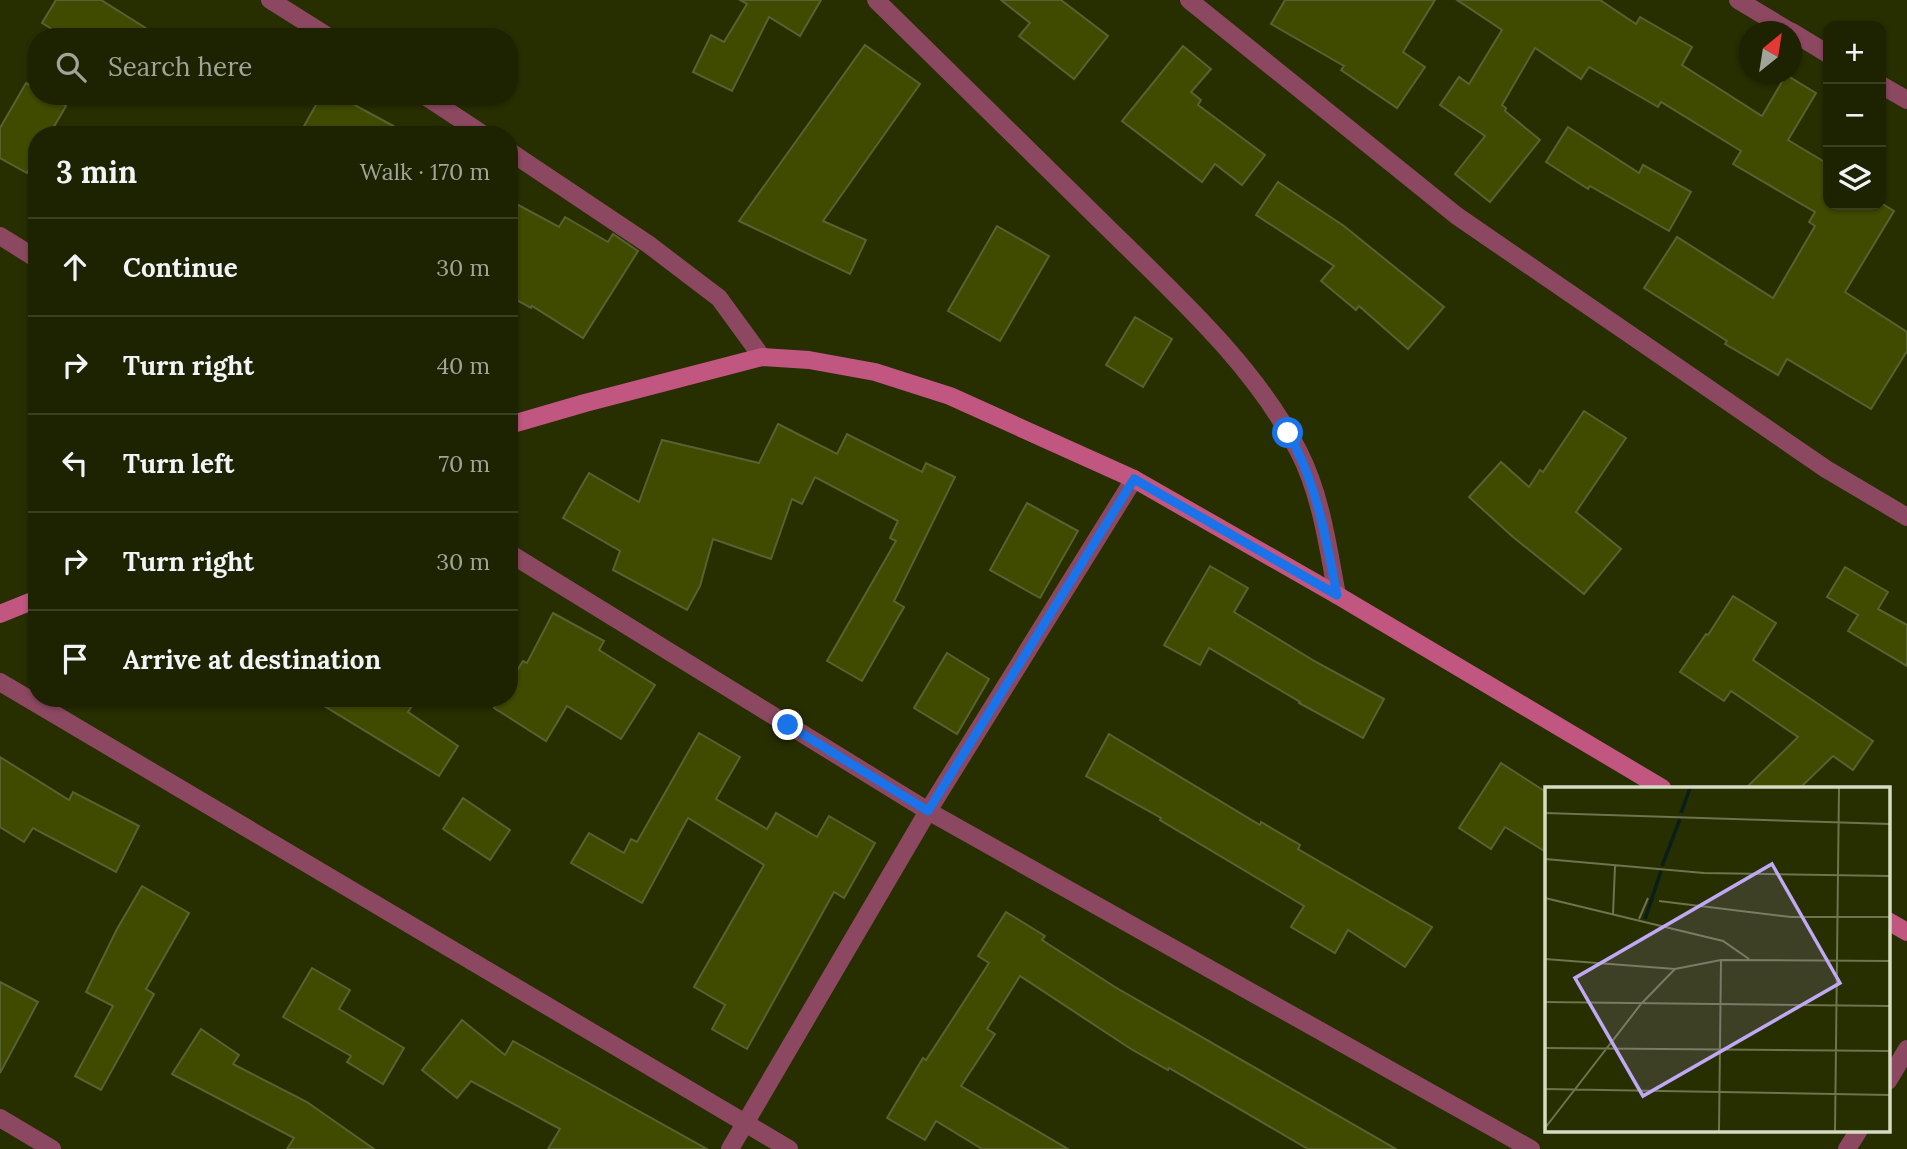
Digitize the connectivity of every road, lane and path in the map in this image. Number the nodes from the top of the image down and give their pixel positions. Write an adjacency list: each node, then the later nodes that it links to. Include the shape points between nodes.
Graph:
1 (270, 0): 6 (street)
2 (876, 0): 21 (street, via 1231,352 1299,452 1314,491)
3 (1189, 0): 19 (street, via 1457,216 1826,468)
4 (1738, 0): 5 (street)
5 (1773, 21)
6 (315, 28)
7 (1802, 39): 8 (street)
8 (1823, 51)
9 (1886, 88): 10 (street)
10 (1907, 100)
11 (439, 105): 12 (street)
12 (470, 126)
13 (518, 157): 16 (street, via 649,244 719,298)
14 (0, 236): 15 (street)
15 (28, 253)
16 (762, 357): 17 (street); 18 (street, via 874,372 950,396)
17 (518, 422)
18 (1134, 479): 21 (street); 28 (street)
19 (1907, 517)
20 (518, 559): 28 (street)
21 (1337, 595): 27 (street)
22 (28, 603): 23 (street)
23 (0, 614)
24 (0, 682): 25 (street)
25 (28, 699)
26 (42, 707): 34 (street)
27 (1659, 787)
28 (928, 811): 34 (street); 39 (street)
29 (1890, 922): 30 (street)
30 (1907, 932)
31 (1907, 1049): 32 (street)
32 (1890, 1078)
33 (0, 1118): 36 (street)
34 (745, 1123): 37 (street); 38 (street)
35 (1858, 1132): 40 (street)
36 (52, 1149)
37 (730, 1149)
38 (789, 1149)
39 (1531, 1149)
40 (1847, 1149)

